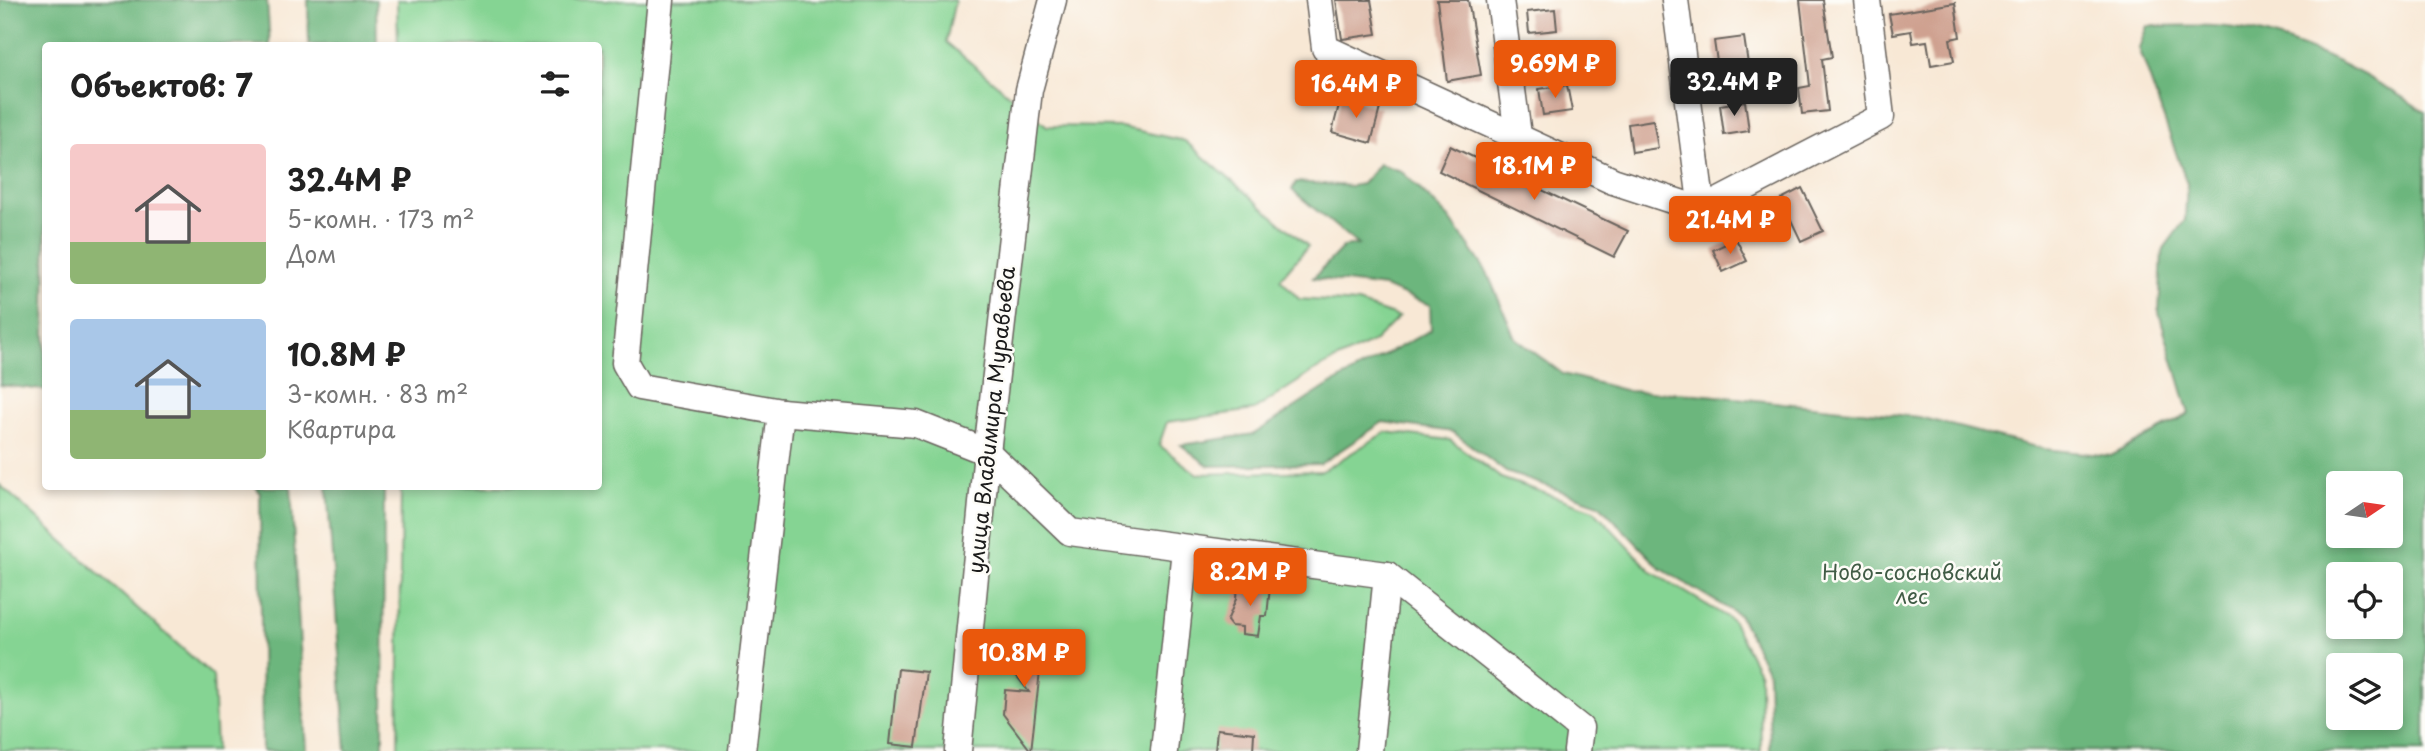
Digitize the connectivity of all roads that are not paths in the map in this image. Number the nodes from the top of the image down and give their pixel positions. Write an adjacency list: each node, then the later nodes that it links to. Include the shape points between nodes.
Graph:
1 (661, 0): 9 (street, via 625,363 639,387)
2 (1053, 0): 10 (street, улица Владимира Муравьева, via 1030,90)
3 (1319, 0): 7 (street, via 1325,48)
4 (1500, 0): 7 (street)
5 (1675, 0): 8 (street)
6 (1867, 0): 8 (street, via 1881,117)
7 (1518, 135): 8 (street, via 1613,181)
8 (1702, 209)
9 (781, 412): 10 (street, via 916,424); 13 (street)
10 (987, 452): 11 (street, via 1070,532); 14 (street, улица Владимира Муравьева)
11 (1185, 549): 12 (street); 15 (street)
12 (1387, 575): 16 (street); 17 (street, via 1580,728)
13 (743, 751)
14 (958, 751)
15 (1164, 751)
16 (1369, 751)
17 (1577, 751)

